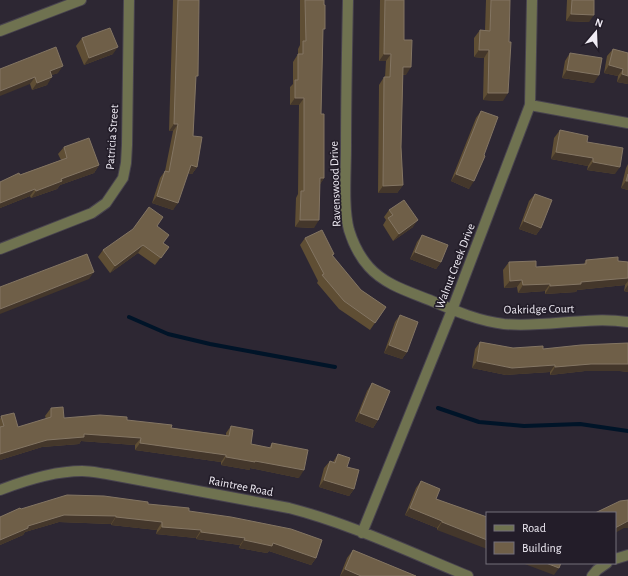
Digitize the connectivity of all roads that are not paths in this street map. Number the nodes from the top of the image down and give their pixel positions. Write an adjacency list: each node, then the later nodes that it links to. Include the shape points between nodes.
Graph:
1 (81, 0): 5 (street)
2 (129, 0): 8 (street, Patricia Street, via 127,145 122,178 106,203 92,213)
3 (348, 0): 9 (street, Ravenswood Drive, via 346,179 349,229 361,255 381,278)
4 (532, 0): 6 (street, Walnut Creek Drive)
5 (0, 31)
6 (530, 105): 7 (street); 9 (street, Walnut Creek Drive)
7 (628, 123)
8 (0, 249)
9 (452, 310): 10 (street, Oakridge Court, via 504,324 594,320); 12 (street, Walnut Creek Drive)
10 (628, 322)
11 (0, 490): 12 (street, Raintree Road, via 49,474 83,471 101,473 289,508)
12 (362, 533): 16 (street, Raintree Road)
13 (628, 555): 14 (street)
14 (616, 559)
15 (606, 564): 17 (street)
16 (468, 576)
17 (592, 576)

